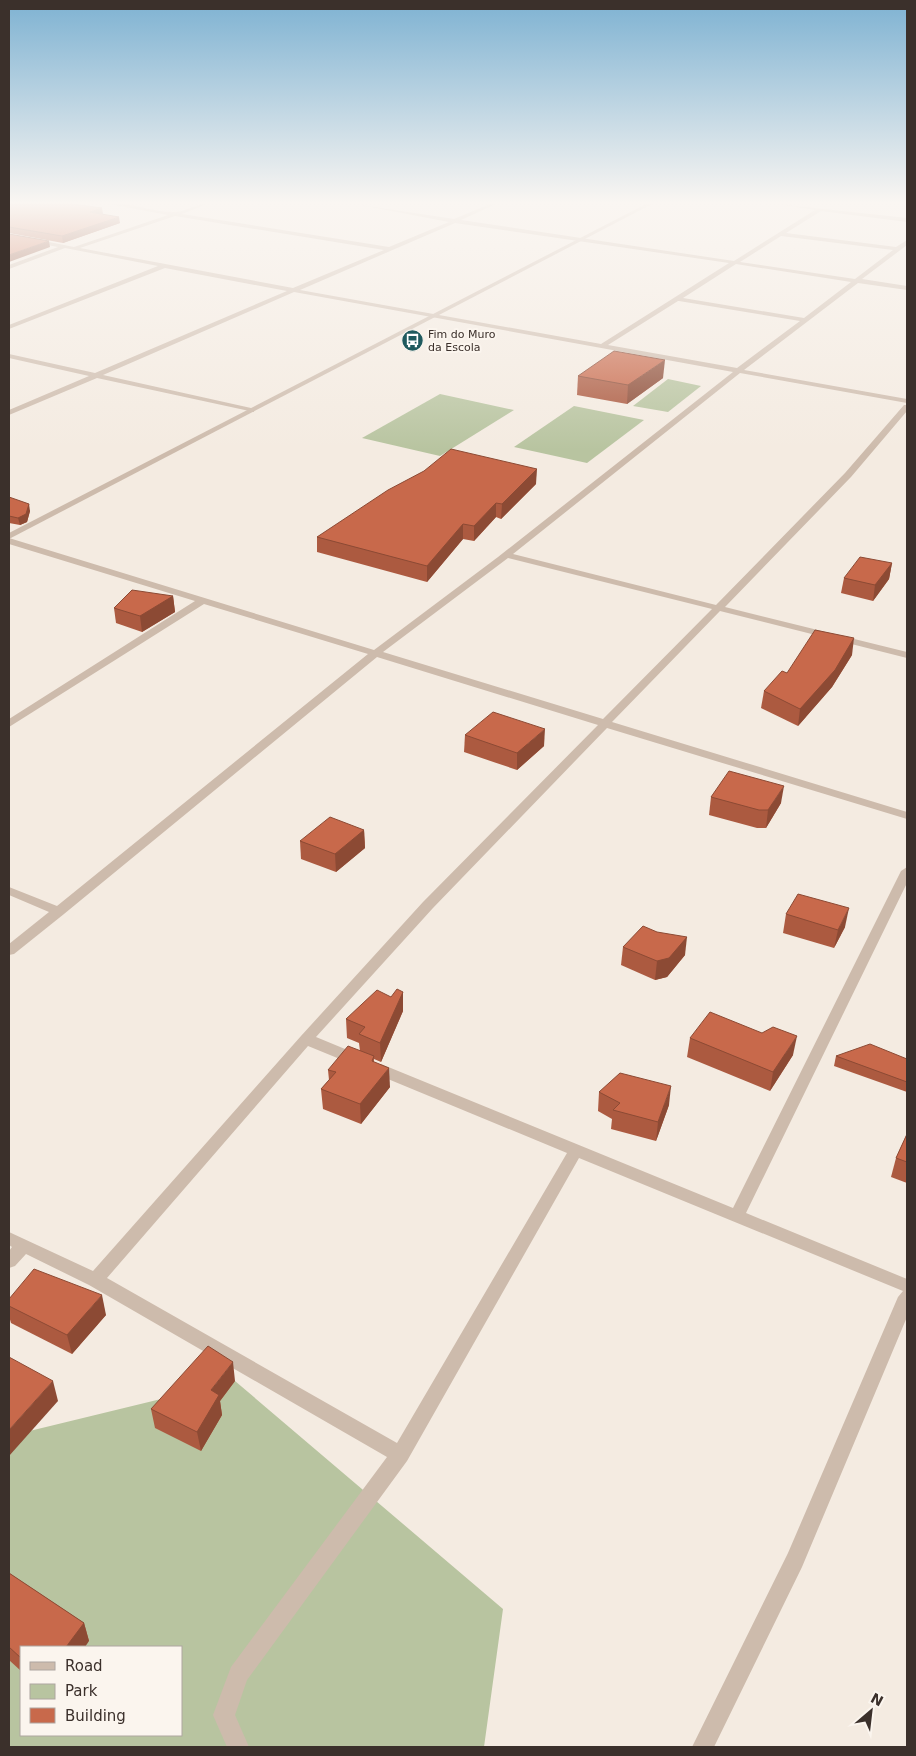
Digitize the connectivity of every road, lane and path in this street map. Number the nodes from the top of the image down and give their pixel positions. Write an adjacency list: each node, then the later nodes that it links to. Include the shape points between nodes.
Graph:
1 (113, 286): 13 (street)
2 (271, 286): 9 (street)
3 (301, 286): 9 (street)
4 (492, 286): 11 (street)
5 (699, 286): 10 (street)
6 (848, 286): 12 (street)
7 (894, 286): 8 (street)
8 (907, 288)
9 (291, 290): 11 (street); 17 (street)
10 (679, 299): 12 (street); 14 (street)
11 (434, 316): 14 (street); 20 (street)
12 (807, 320): 16 (street)
13 (9, 327)
14 (602, 346): 16 (street)
15 (9, 356): 17 (street)
16 (738, 371): 18 (street); 24 (street)
17 (94, 375): 20 (street); 21 (street)
18 (907, 402)
19 (907, 407): 26 (street, via 848,475)
20 (252, 410): 22 (street)
21 (9, 413)
22 (9, 536)
23 (9, 541): 25 (street)
24 (506, 556): 26 (street); 27 (street)
25 (203, 600): 27 (street); 29 (street)
26 (717, 610): 28 (street); 30 (street)
27 (376, 653): 30 (street); 34 (street)
28 (907, 655)
29 (9, 724)
30 (606, 724): 31 (street); 36 (street, via 428,905)
31 (907, 816)
32 (907, 872): 38 (street)
33 (9, 891): 34 (street)
34 (59, 911): 35 (street)
35 (9, 951)
36 (306, 1039): 37 (street); 41 (street)
37 (576, 1150): 38 (street); 44 (street)
38 (737, 1216): 42 (street)
39 (16, 1242): 40 (street); 41 (street)
40 (9, 1261)
41 (95, 1280): 44 (street)
42 (907, 1286)
43 (907, 1297): 46 (street, via 795,1560)
44 (400, 1455): 45 (street, via 238,1674 224,1715)
45 (238, 1747)
46 (703, 1747)

